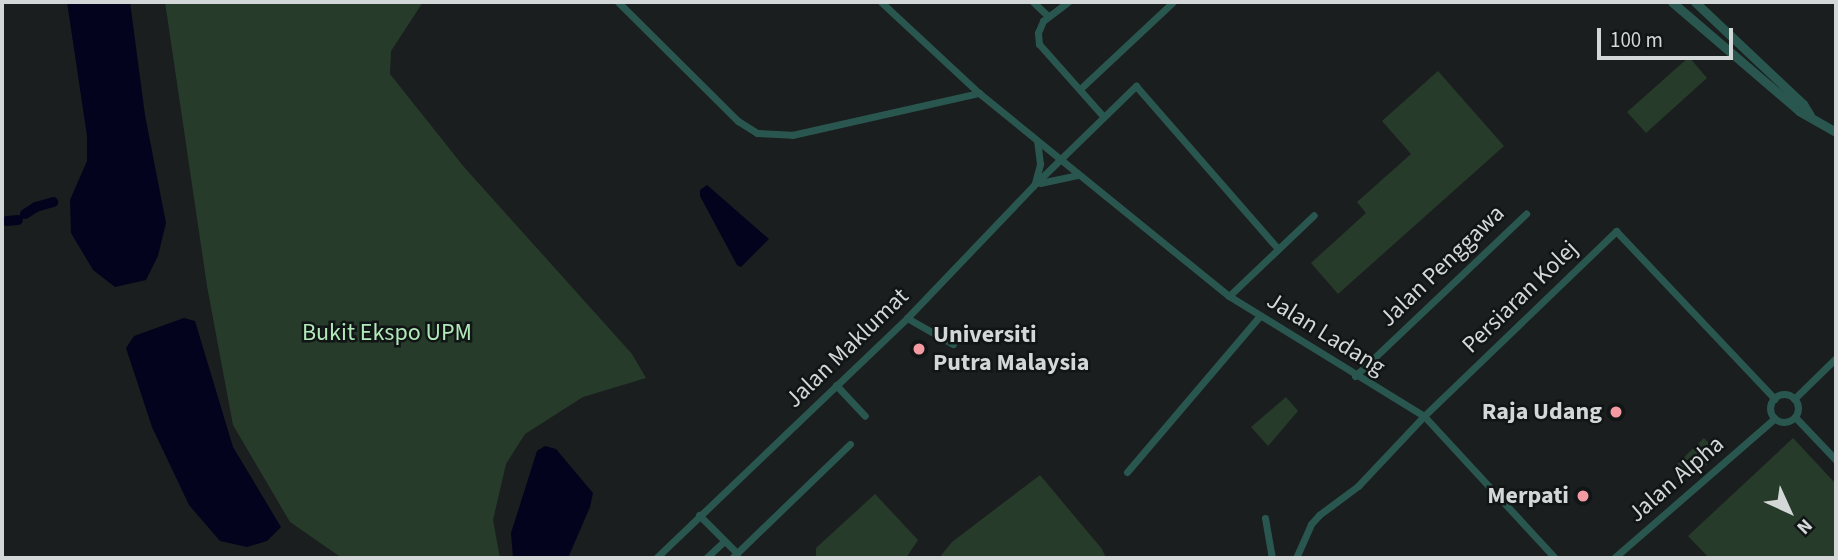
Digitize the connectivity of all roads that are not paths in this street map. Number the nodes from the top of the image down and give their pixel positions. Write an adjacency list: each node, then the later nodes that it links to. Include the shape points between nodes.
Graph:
1 (618, 2): 10 (street, via 738,121 757,132 792,135)
2 (881, 2): 10 (street, Jalan Ladang)
3 (1033, 2): 8 (street)
4 (1068, 2): 8 (street)
5 (1173, 2): 9 (street)
6 (1672, 2): 11 (street, via 1799,111)
7 (1695, 2): 11 (street)
8 (1048, 16): 9 (street, via 1038,33 1039,44)
9 (1080, 89): 12 (street)
10 (979, 93): 14 (street, Jalan Ladang)
11 (1810, 115): 13 (street)
12 (1103, 116): 15 (street, Jalan Maklumat); 20 (street, Jalan Maklumat, via 1136,86)
13 (1836, 132)
14 (1037, 141): 15 (street, Jalan Ladang); 17 (street, via 1040,168)
15 (1060, 160): 16 (street, Jalan Ladang); 17 (street, Jalan Maklumat)
16 (1077, 175): 17 (street); 21 (street, Jalan Ladang)
17 (1033, 186): 23 (street, Jalan Maklumat)
18 (1526, 214): 26 (street, Jalan Penggawa)
19 (1314, 215): 20 (street)
20 (1278, 249): 21 (street)
21 (1229, 296): 22 (street, Jalan Ladang)
22 (1260, 316): 26 (street, Jalan Ladang); 36 (street)
23 (907, 318): 24 (street); 27 (street, Jalan Maklumat)
24 (953, 344)
25 (1836, 358): 29 (street)
26 (1355, 376): 31 (street, Jalan Ladang)
27 (836, 385): 30 (street); 37 (street, Jalan Maklumat)
28 (1774, 399): 29 (street, via 1783,395); 31 (street, Persiaran Kolej, via 1616,231); 33 (street, via 1771,411)
29 (1794, 399): 32 (street)
30 (865, 416)
31 (1424, 416): 44 (street, Persiaran Kolej, via 1358,486 1319,514); 45 (street, Jalan Ladang)
32 (1795, 417): 33 (street, via 1788,422); 35 (street)
33 (1775, 418): 46 (street, Jalan Alpha)
34 (850, 444): 40 (street)
35 (1836, 460)
36 (1127, 472)
37 (699, 515): 39 (street); 41 (street, Jalan Maklumat)
38 (1265, 518): 43 (street)
39 (724, 541): 40 (street); 42 (street)
40 (735, 556)
41 (656, 558)
42 (706, 558)
43 (1272, 558)
44 (1296, 558)
45 (1555, 558)
46 (1614, 558)

